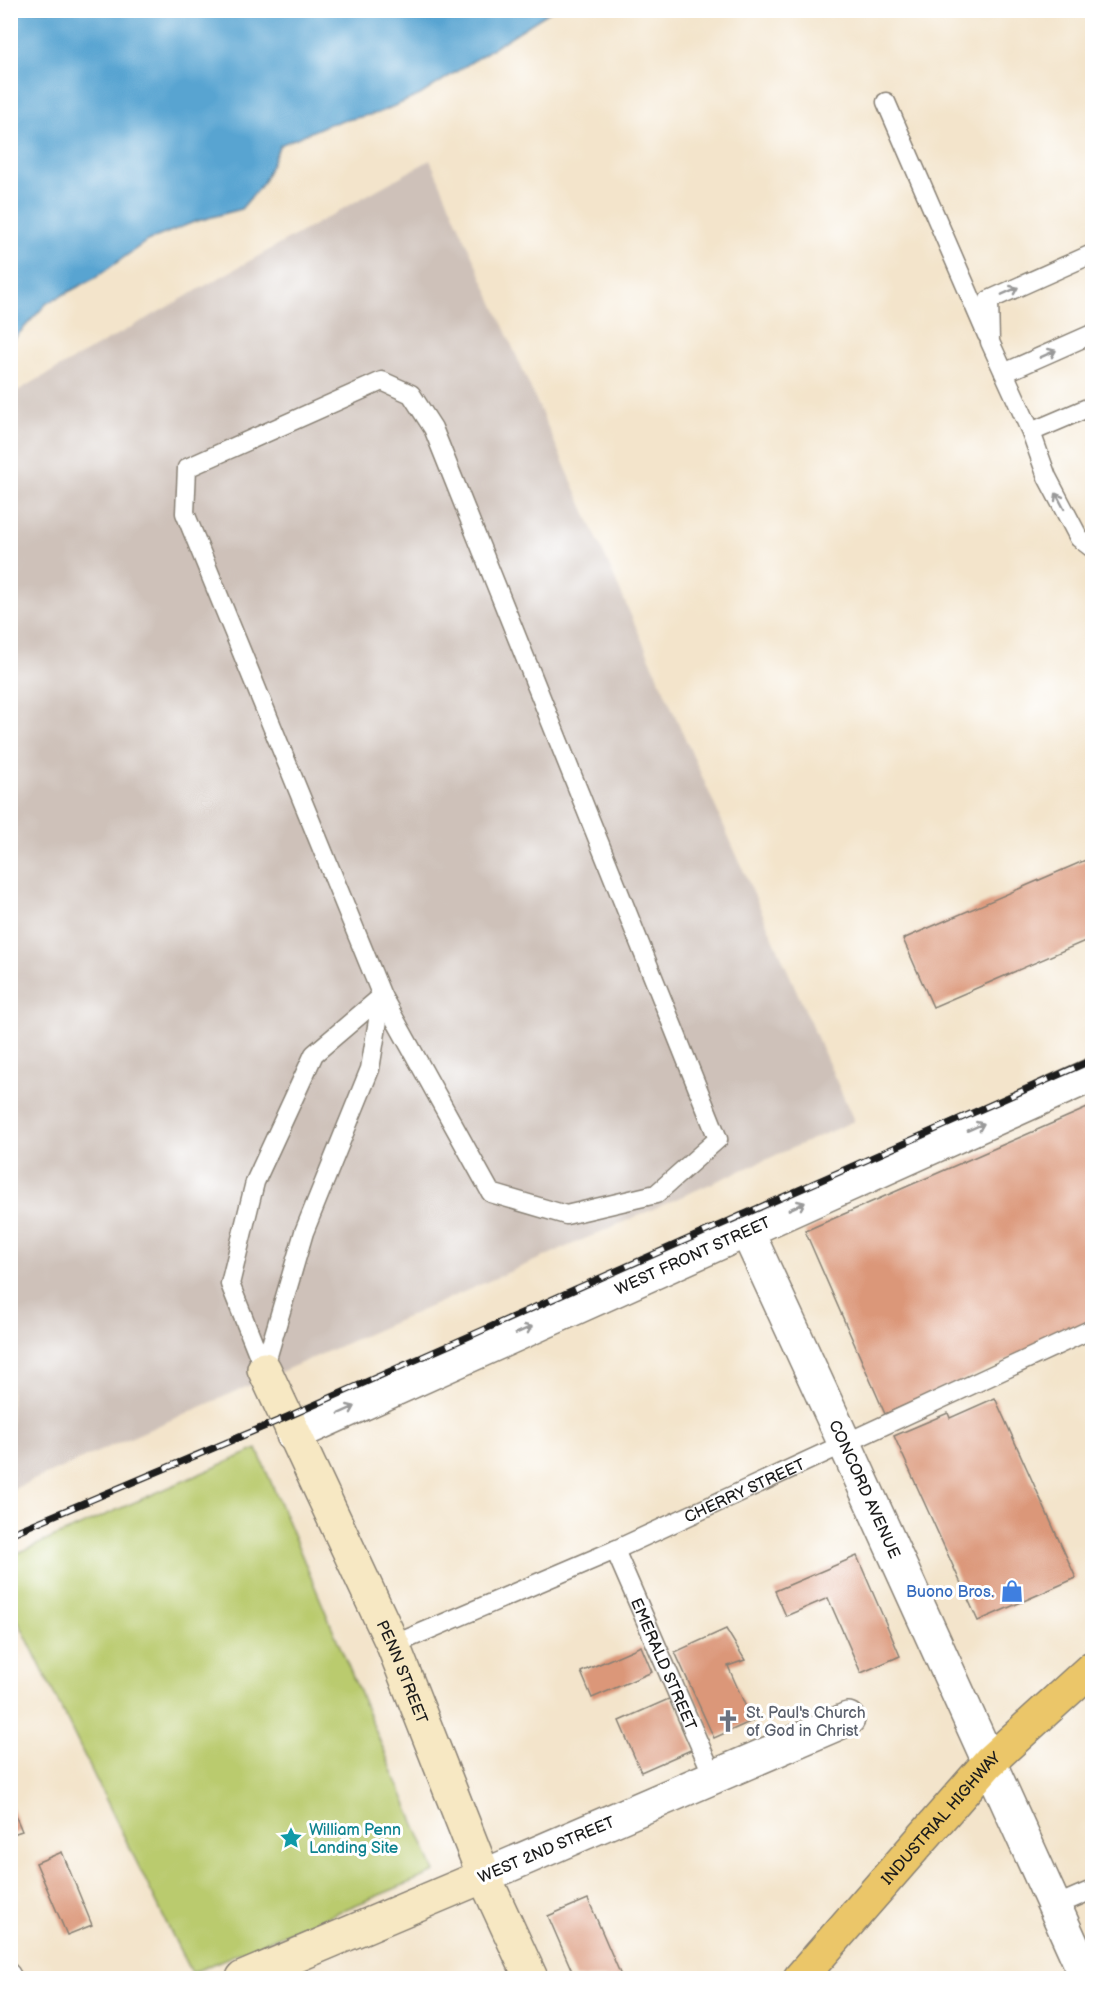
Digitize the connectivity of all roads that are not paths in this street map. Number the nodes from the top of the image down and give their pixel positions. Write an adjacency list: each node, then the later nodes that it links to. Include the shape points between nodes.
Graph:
1 (886, 102): 4 (lane)
2 (1092, 254): 4 (lane, one-way to 2, via 989,300)
3 (1092, 334): 5 (lane, one-way to 3)
4 (990, 342): 5 (lane)
5 (1004, 373): 7 (lane)
6 (1092, 406): 7 (lane)
7 (1031, 432): 8 (lane, one-way to 7, via 1079,538 1047,477)
8 (1092, 548)
9 (382, 996): 9 (lane, via 491,1193 566,1215 644,1197 656,1194 718,1139 433,428 411,394 382,381 188,468 185,513); 13 (lane, via 370,1069 304,1232); 13 (lane, via 314,1054 255,1182 230,1284)
10 (1092, 1075): 11 (street, WEST FRONT STREET, one-way to 10)
11 (746, 1229): 14 (street, WEST FRONT STREET, one-way to 11); 15 (street, CONCORD AVENUE)
12 (1092, 1329): 15 (lane, CHERRY STREET)
13 (264, 1369): 14 (street, PENN STREET)
14 (293, 1435): 17 (street, PENN STREET)
15 (846, 1444): 16 (lane, CHERRY STREET); 20 (street, CONCORD AVENUE)
16 (615, 1550): 17 (lane, CHERRY STREET); 21 (lane, EMERALD STREET)
17 (393, 1645): 22 (street, PENN STREET)
18 (1092, 1668): 20 (main road, INDUSTRIAL HIGHWAY)
19 (848, 1719): 21 (street, WEST 2ND STREET)
20 (988, 1762): 24 (street, CONCORD AVENUE); 30 (main road, INDUSTRIAL HIGHWAY)
21 (714, 1778): 22 (street, WEST 2ND STREET)
22 (483, 1876): 28 (street, WEST 2ND STREET); 29 (street, PENN STREET)
23 (1092, 1890): 24 (lane)
24 (1055, 1906): 26 (street, CONCORD AVENUE)
25 (10, 1973): 27 (lane)
26 (1080, 1976)
27 (13, 1978)
28 (243, 1978)
29 (531, 1978)
30 (800, 1978)

